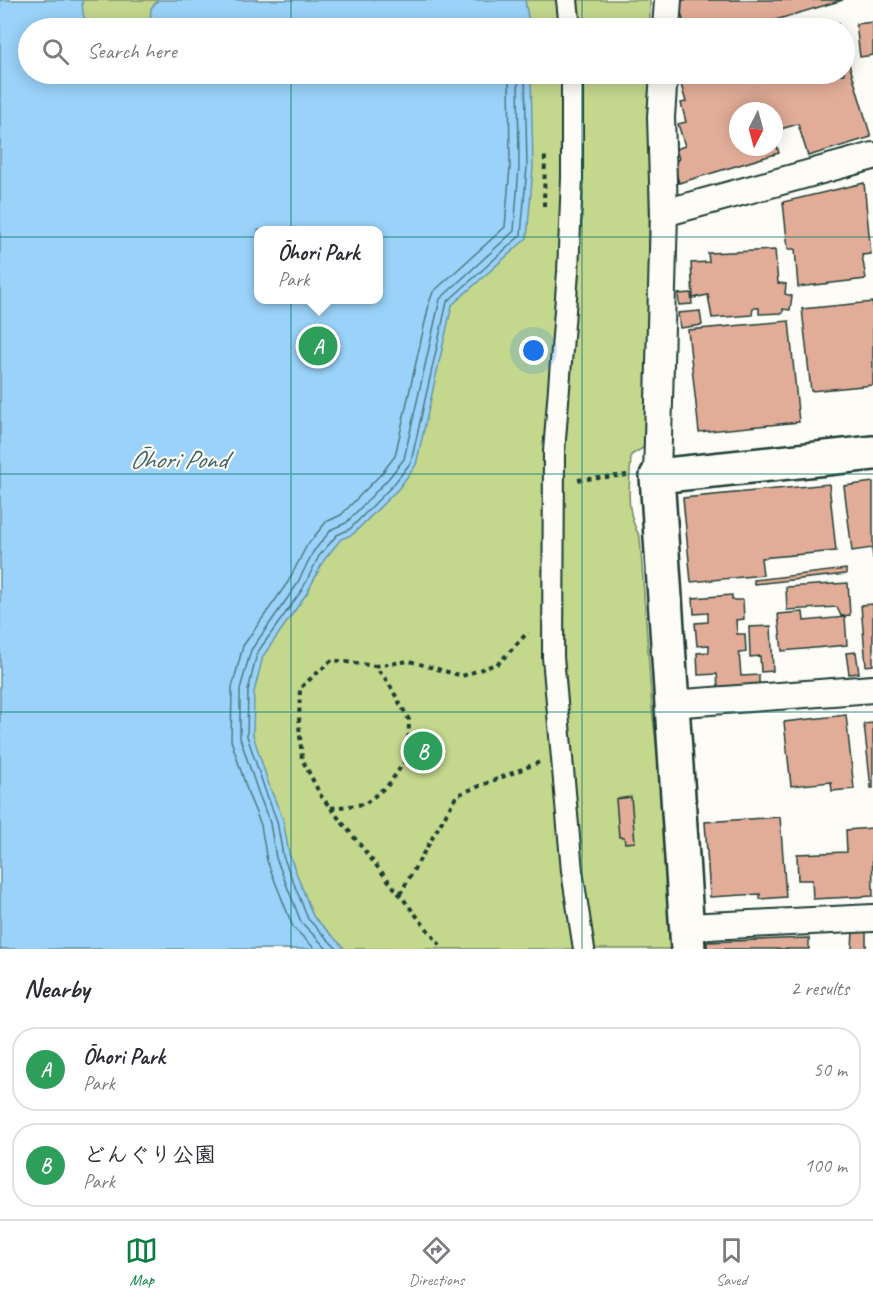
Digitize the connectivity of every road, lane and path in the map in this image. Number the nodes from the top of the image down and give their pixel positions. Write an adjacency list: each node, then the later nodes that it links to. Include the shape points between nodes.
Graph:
1 (567, 0): 3 (street)
2 (668, 0): 4 (street)
3 (569, 18)
4 (667, 18)
5 (572, 84): 22 (street, via 568,272 554,452 554,657 572,871)
6 (663, 84): 8 (street)
7 (873, 156): 8 (street)
8 (664, 213): 11 (street)
9 (873, 453): 11 (street)
10 (574, 470): 11 (path, via 574,480)
11 (657, 474): 15 (street)
12 (531, 629): 13 (path, via 500,663 462,676 409,662)
13 (375, 666): 17 (path, via 388,681 409,720 408,757 388,785 365,804); 17 (path, via 332,660 300,688 302,759)
14 (873, 689): 15 (street)
15 (671, 704): 20 (street)
16 (540, 762): 18 (path, via 457,795)
17 (331, 808): 18 (path)
18 (400, 894): 21 (path)
19 (873, 918): 20 (street)
20 (687, 938)
21 (443, 949)
22 (584, 949)

